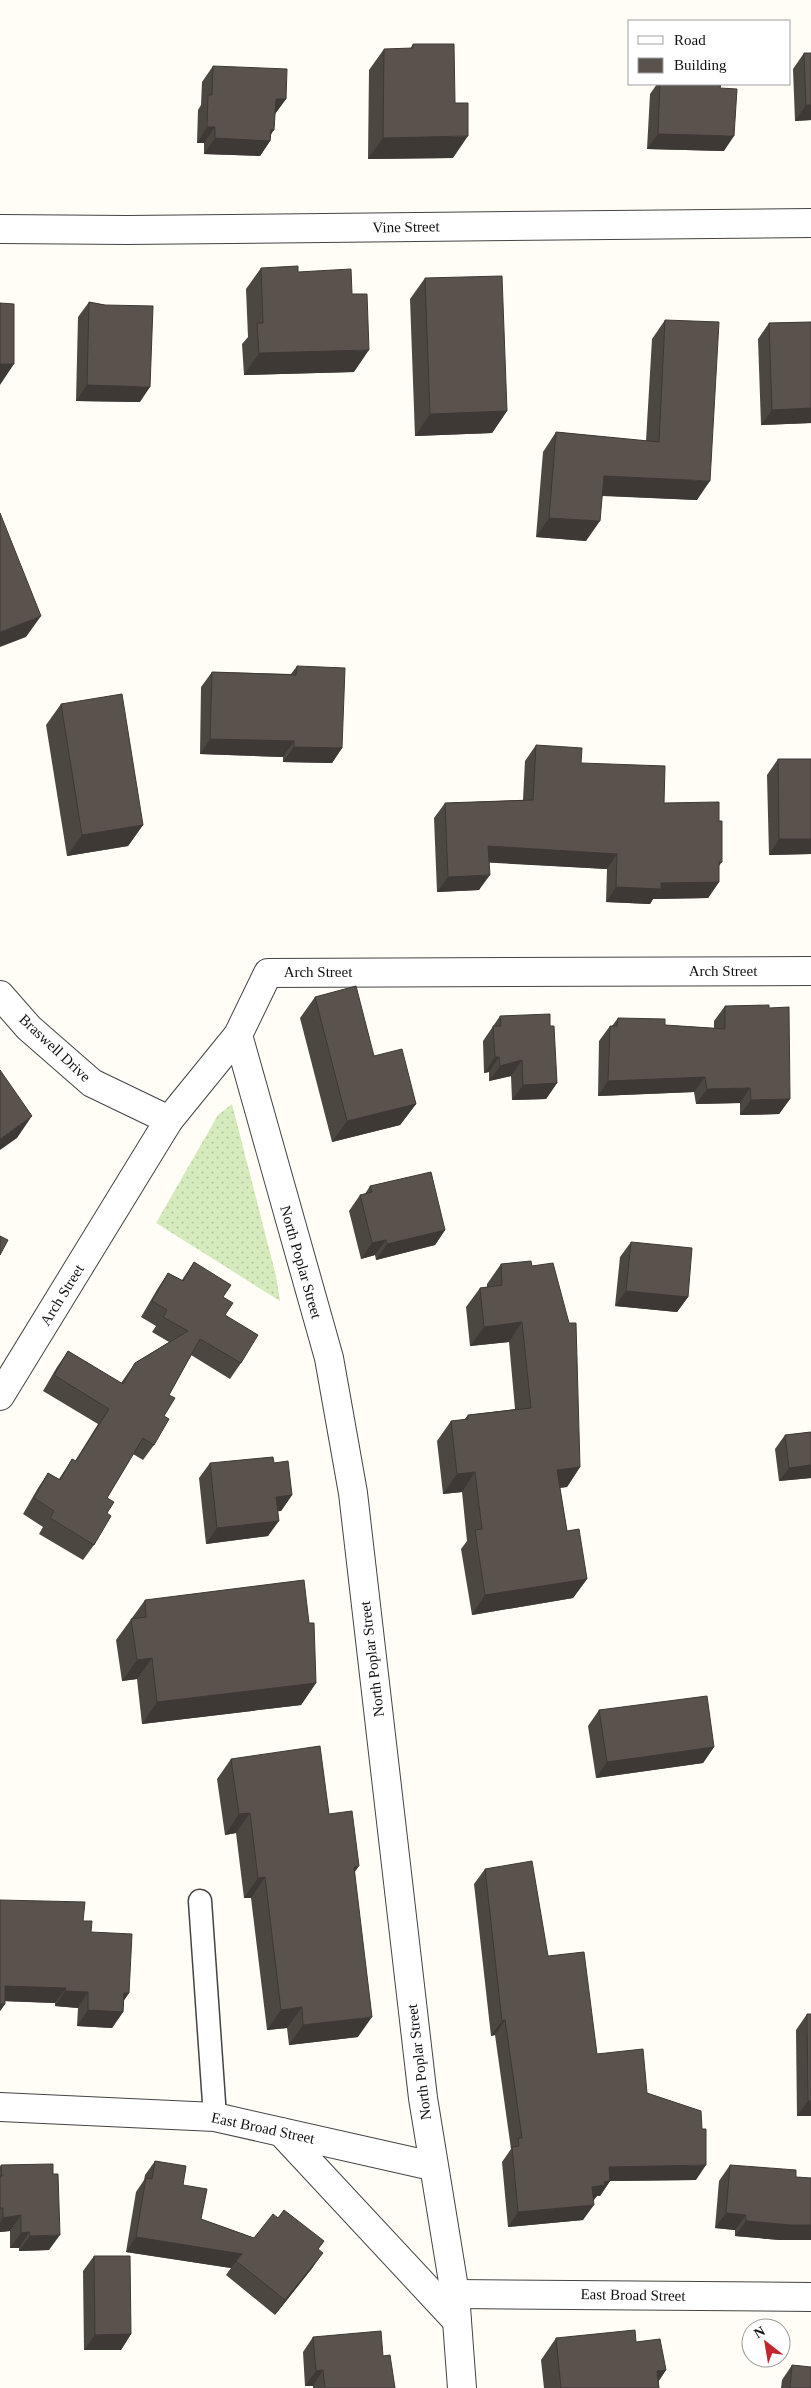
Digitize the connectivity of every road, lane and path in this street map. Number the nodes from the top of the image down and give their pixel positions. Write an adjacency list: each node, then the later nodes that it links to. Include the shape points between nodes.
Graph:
1 (811, 223): 2 (street, Vine Street)
2 (0, 229)
3 (811, 971): 5 (street, Arch Street, via 268,973)
4 (0, 995): 6 (street, Braswell Drive, via 29,1028 92,1083)
5 (238, 1035): 6 (street, Arch Street); 12 (street, North Poplar Street, via 329,1358 351,1484)
6 (169, 1120): 7 (street, Arch Street)
7 (0, 1396)
8 (200, 1901): 10 (lane)
9 (0, 2107): 10 (street, East Broad Street)
10 (215, 2116): 11 (street, East Broad Street)
11 (281, 2132): 12 (street, East Broad Street); 15 (street)
12 (432, 2166): 13 (street, North Poplar Street)
13 (455, 2294): 14 (street, East Broad Street); 15 (street, North Poplar Street)
14 (811, 2297)
15 (457, 2321): 16 (street, North Poplar Street)
16 (462, 2388)

